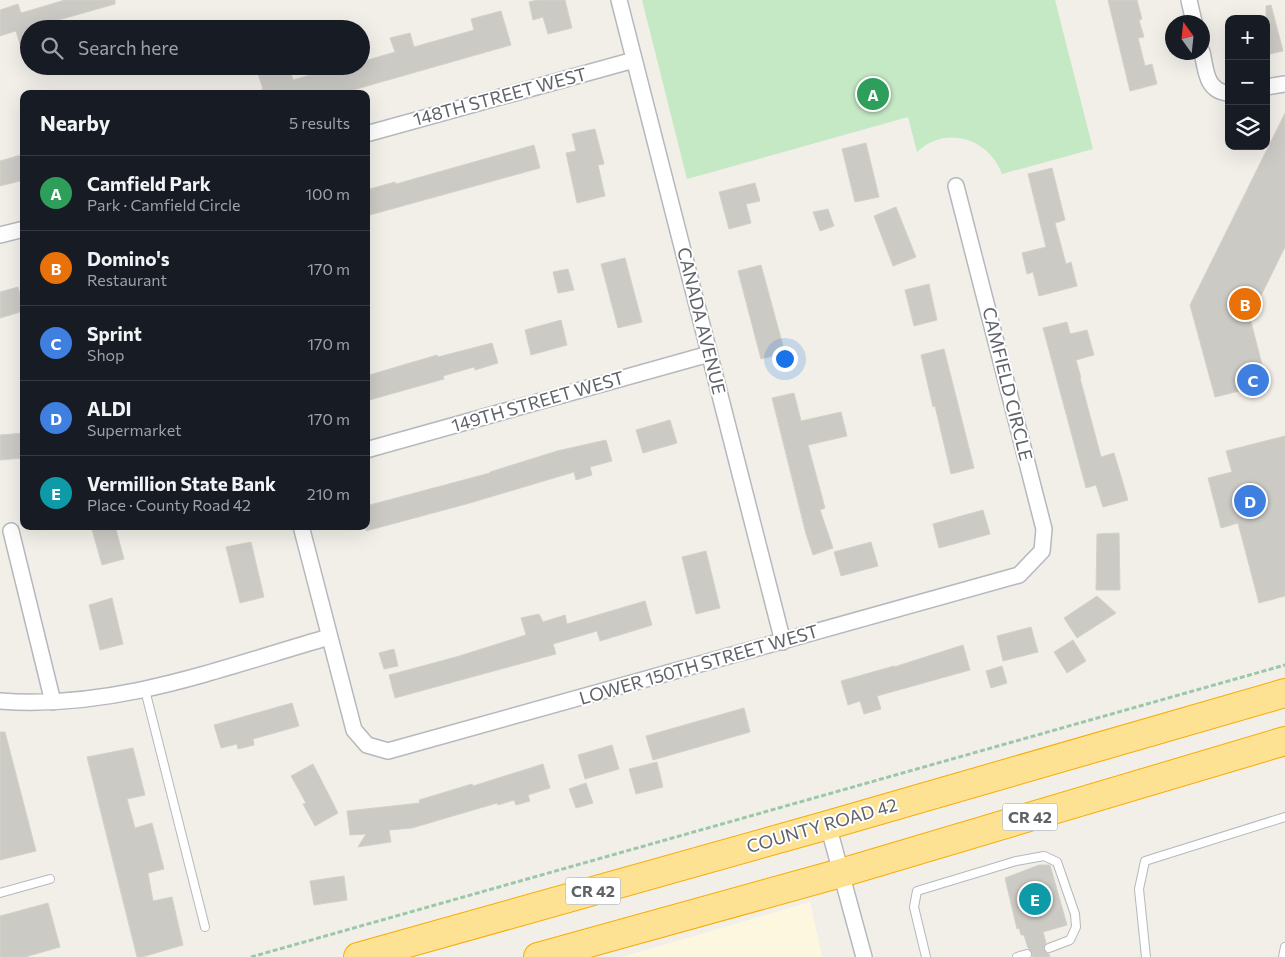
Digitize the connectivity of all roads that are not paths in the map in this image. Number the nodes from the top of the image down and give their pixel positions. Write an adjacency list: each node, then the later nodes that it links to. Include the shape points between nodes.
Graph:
1 (619, 0): 4 (street, CANADA AVENUE)
2 (1189, 0): 3 (street)
3 (1192, 15)
4 (634, 60): 9 (street, 148TH STREET WEST); 13 (street, CANADA AVENUE)
5 (1204, 60): 8 (street, via 1211,85 1217,91)
6 (1285, 84): 7 (street)
7 (1270, 86)
8 (1225, 92)
9 (370, 133)
10 (956, 186): 17 (street, CAMFIELD CIRCLE, via 1044,530 1042,551)
11 (20, 230): 12 (street)
12 (0, 235)
13 (709, 354): 14 (street, 149TH STREET WEST); 19 (street, CANADA AVENUE)
14 (370, 449)
15 (302, 530): 18 (street)
16 (12, 531): 23 (street)
17 (1019, 575): 19 (street, LOWER 150TH STREET WEST)
18 (329, 637): 19 (street, LOWER 150TH STREET WEST, via 354,730 367,745 388,751); 20 (street)
19 (782, 642)
20 (145, 690): 23 (street, via 104,698); 31 (lane)
21 (1285, 693): 26 (highway, COUNTY ROAD 42 / CR 42)
22 (0, 701): 23 (street)
23 (54, 702)
24 (1285, 742): 28 (highway, CR 42)
25 (1285, 817): 41 (lane, via 1145,861 1139,890)
26 (828, 825): 27 (highway, COUNTY ROAD 42 / CR 42); 28 (street)
27 (658, 873): 35 (highway, COUNTY ROAD 42 / CR 42); 36 (highway, via 617,890)
28 (841, 873): 37 (highway, CR 42); 38 (street)
29 (50, 879): 30 (lane)
30 (0, 892)
31 (205, 927)
32 (1285, 946): 42 (lane)
33 (1049, 948): 39 (lane, via 1070,940 1076,927 1075,914 1058,862 1044,856 917,891 914,907)
34 (1027, 954): 40 (lane)
35 (358, 957)
36 (382, 957)
37 (538, 957)
38 (864, 957)
39 (926, 957)
40 (1017, 957)
41 (1146, 957)
42 (1283, 957)

